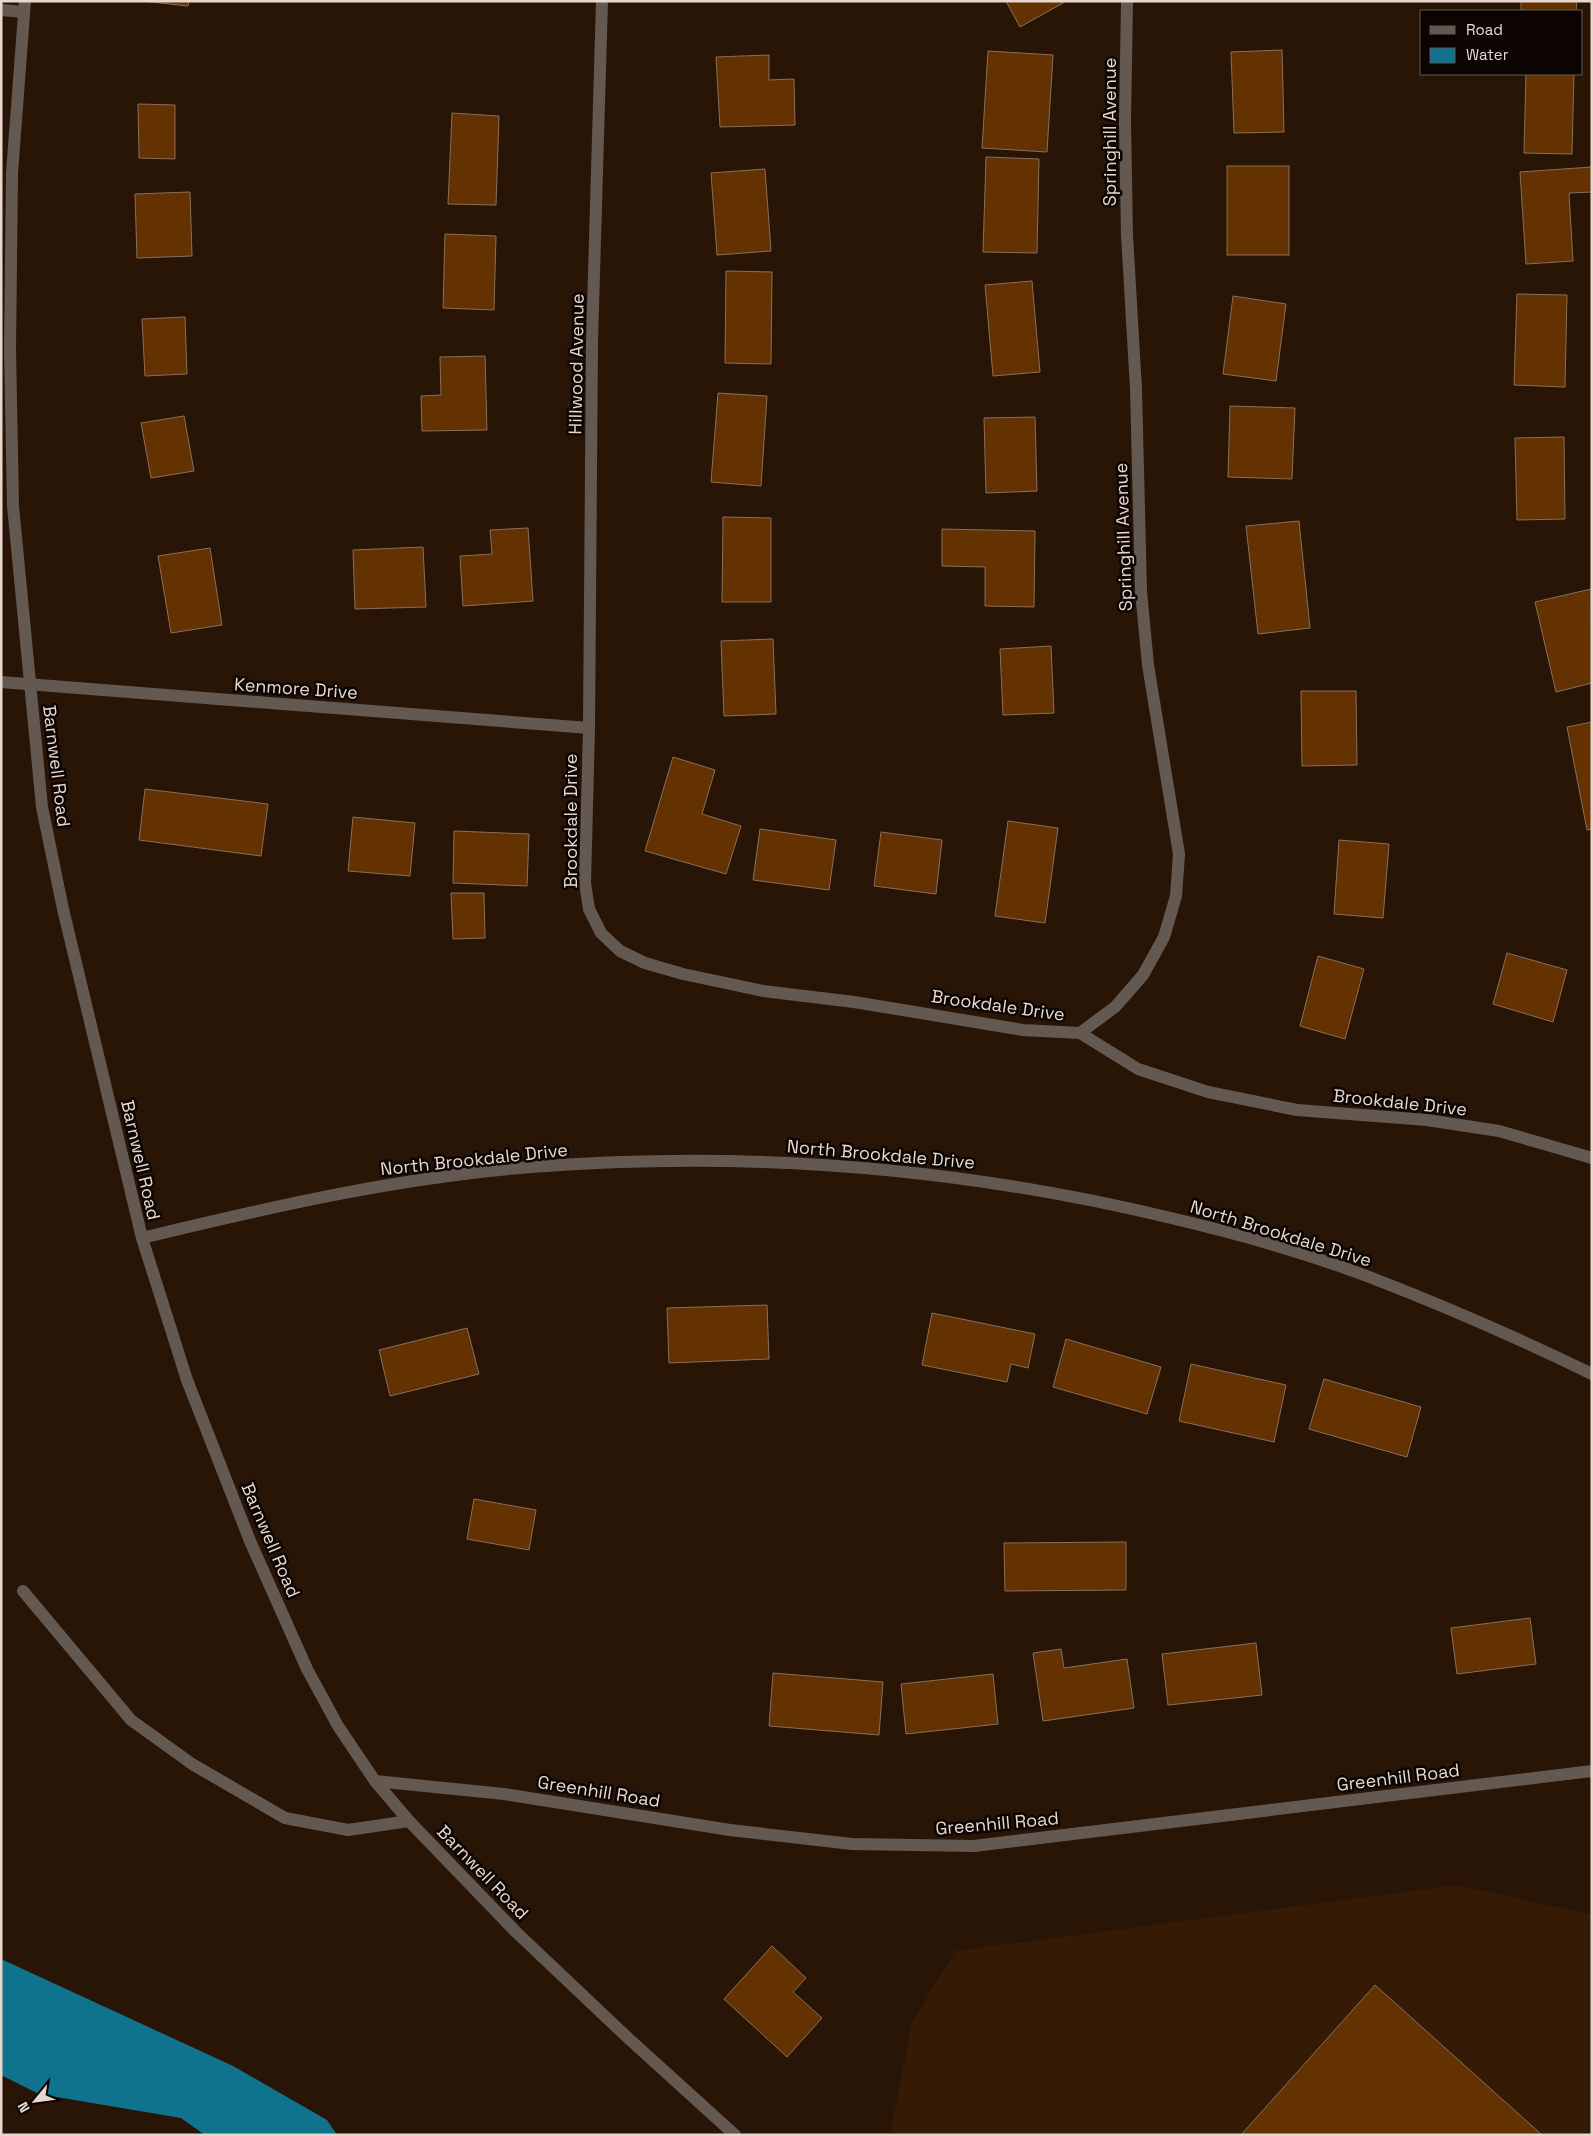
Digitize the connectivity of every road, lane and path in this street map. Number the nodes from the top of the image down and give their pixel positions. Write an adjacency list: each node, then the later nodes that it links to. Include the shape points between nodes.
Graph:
1 (602, 1): 7 (street, Hillwood Avenue, via 592,342)
2 (1127, 1): 8 (street, Springhill Avenue, via 1127,225 1136,389 1141,591 1148,664 1179,854 1176,896 1164,937 1143,975 1115,1007)
3 (24, 7): 4 (street); 6 (street, Barnwell Road, via 12,173 10,349 13,506)
4 (1, 10)
5 (1, 682): 6 (street, Kenmore Drive)
6 (29, 685): 7 (street, Kenmore Drive); 10 (street, Barnwell Road, via 42,807 63,909)
7 (589, 728): 8 (street, Brookdale Drive, via 585,883 589,909 601,933 620,951 676,972 763,991 854,1002 1023,1030)
8 (1080, 1033): 9 (street, Brookdale Drive, via 1138,1069 1208,1092 1297,1110 1427,1120 1499,1131)
9 (1592, 1158)
10 (142, 1238): 11 (street, North Brookdale Drive, via 389,1184 530,1167 672,1160 814,1163 956,1176 1095,1200 1234,1233 1369,1277 1501,1330); 14 (street, Barnwell Road, via 187,1380 250,1541 307,1669 338,1726)
11 (1592, 1374)
12 (22, 1591): 15 (street, via 131,1720 192,1764 285,1818 348,1830)
13 (1592, 1771): 14 (street, Greenhill Road, via 974,1846 824,1841 730,1830 504,1794)
14 (375, 1781): 15 (street, Barnwell Road)
15 (409, 1821): 16 (street, Barnwell Road, via 516,1932)
16 (734, 2135)

